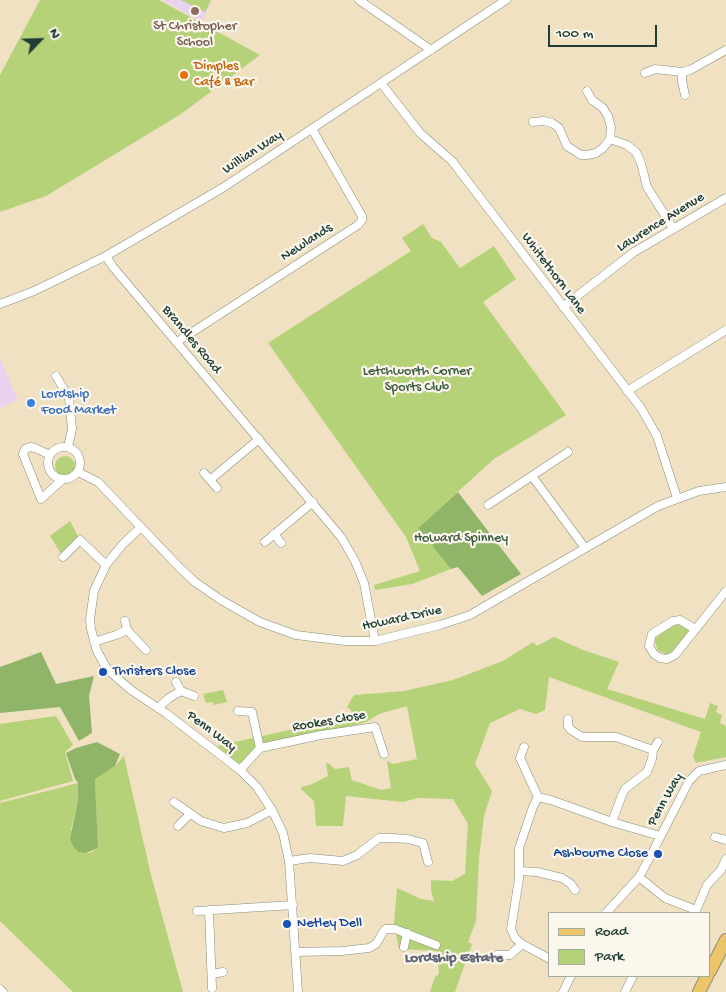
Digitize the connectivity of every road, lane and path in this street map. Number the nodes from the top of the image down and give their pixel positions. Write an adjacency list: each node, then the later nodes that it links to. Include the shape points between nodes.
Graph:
1 (359, 0): 3 (street)
2 (506, 0): 3 (street, Willian Way)
3 (431, 50): 7 (street, Willian Way)
4 (726, 50): 5 (street)
5 (682, 72): 6 (street, via 653,65); 9 (street)
6 (645, 73)
7 (381, 83): 13 (street, Willian Way); 19 (street, Whitethorn Lane, via 420,133 452,161)
8 (587, 91): 10 (street)
9 (685, 95)
10 (592, 100): 11 (street); 14 (street, via 603,108 611,122)
11 (584, 104)
12 (533, 122): 14 (street, via 552,122 559,128 567,146 581,154 596,153)
13 (312, 130): 17 (street, Willian Way, via 224,187); 21 (street, Newlands, via 362,220)
14 (610, 139): 16 (street, via 636,152 647,187)
15 (726, 198): 16 (street, Lawrence Avenue)
16 (672, 228): 19 (street, Lawrence Avenue, via 634,252)
17 (106, 256): 18 (street, Willian Way); 21 (street, Brandles Road)
18 (0, 304)
19 (563, 307): 23 (street, Whitethorn Lane)
20 (726, 330): 23 (street)
21 (177, 342): 24 (street, Brandles Road)
22 (56, 376): 25 (street, via 70,398 72,428)
23 (627, 391): 35 (street, Whitethorn Lane, via 657,436)
24 (259, 439): 32 (street); 36 (street, Brandles Road)
25 (68, 447): 27 (street, via 58,448); 28 (street, via 80,458)
26 (568, 452): 30 (street)
27 (50, 455): 31 (street, via 48,463 52,473); 31 (street, via 30,447 23,454 41,499)
28 (78, 472): 31 (street); 38 (street, Howard Drive, via 98,482)
29 (204, 473): 32 (street)
30 (532, 476): 37 (street); 42 (street)
31 (63, 479)
32 (210, 480): 34 (street)
33 (726, 487): 35 (street, Howard Drive)
34 (217, 488)
35 (678, 498): 42 (street, Howard Drive)
36 (313, 502): 39 (street); 49 (street, Brandles Road, via 341,537 355,561 367,595)
37 (488, 505)
38 (141, 527): 44 (street, Penn Way); 49 (street, Howard Drive, via 195,582 260,622 312,638)
39 (274, 534): 40 (street); 41 (street)
40 (265, 542)
41 (281, 542)
42 (585, 548): 49 (street, Howard Drive, via 470,615)
43 (63, 557): 44 (street, via 80,540)
44 (106, 564): 50 (street, Penn Way, via 91,606)
45 (726, 591): 48 (street)
46 (125, 621): 47 (street)
47 (127, 630): 50 (street); 51 (street)
48 (695, 630): 48 (street, via 675,655 667,658 660,658 649,646 652,634 673,621 680,620)
49 (375, 641)
50 (94, 642): 55 (street, Penn Way, via 107,669)
51 (146, 650)
52 (176, 682): 53 (street)
53 (181, 691): 54 (street); 55 (street)
54 (194, 696)
55 (158, 708): 64 (street, Penn Way)
56 (238, 711): 60 (street, via 252,712)
57 (568, 719): 61 (street, via 571,730 582,737 616,737)
58 (658, 742): 61 (street)
59 (524, 747): 65 (street, via 520,758)
60 (260, 748): 62 (street, Rookes Close, via 375,727); 64 (street)
61 (653, 750): 69 (street, via 647,772 625,789)
62 (384, 754)
63 (726, 765): 71 (street, Penn Way, via 699,771 689,781)
64 (240, 770): 67 (street, Penn Way, via 257,787)
65 (538, 797): 69 (street); 77 (street, via 518,848)
66 (174, 802): 68 (street)
67 (272, 810): 68 (street, via 247,823 224,828 201,822); 75 (street, Penn Way, via 283,834)
68 (190, 814): 70 (street)
69 (612, 822): 71 (street)
70 (178, 826)
71 (660, 836): 78 (street, Penn Way)
72 (716, 837): 73 (street)
73 (726, 840)
74 (726, 859): 83 (street, via 707,885)
75 (289, 861): 76 (street, via 305,858 343,861 379,838 392,838 423,843); 80 (street, Penn Way)
76 (428, 862)
77 (519, 871): 79 (street, via 562,878); 87 (street, via 511,929)
78 (638, 877): 83 (street, via 665,898); 84 (street, Penn Way)
79 (576, 890)
80 (292, 905): 81 (street); 90 (street, Penn Way)
81 (209, 910): 82 (street); 95 (street)
82 (197, 911)
83 (695, 911)
84 (607, 912)
85 (407, 933): 88 (street); 89 (street); 90 (street, via 385,929 376,944 364,949)
86 (726, 940): 93 (main road)
87 (522, 944): 91 (street, via 510,955); 92 (street)
88 (436, 945)
89 (404, 947)
90 (296, 952): 102 (street, Penn Way)
91 (496, 955)
92 (548, 958)
93 (711, 969)
94 (224, 972): 95 (street)
95 (212, 974): 99 (street)
96 (570, 977): 103 (street)
97 (633, 977): 104 (street)
98 (706, 977): 105 (main road)
99 (212, 988)
100 (0, 989): 101 (street)
101 (3, 992)
102 (298, 992)
103 (563, 992)
104 (625, 992)
105 (699, 992)

